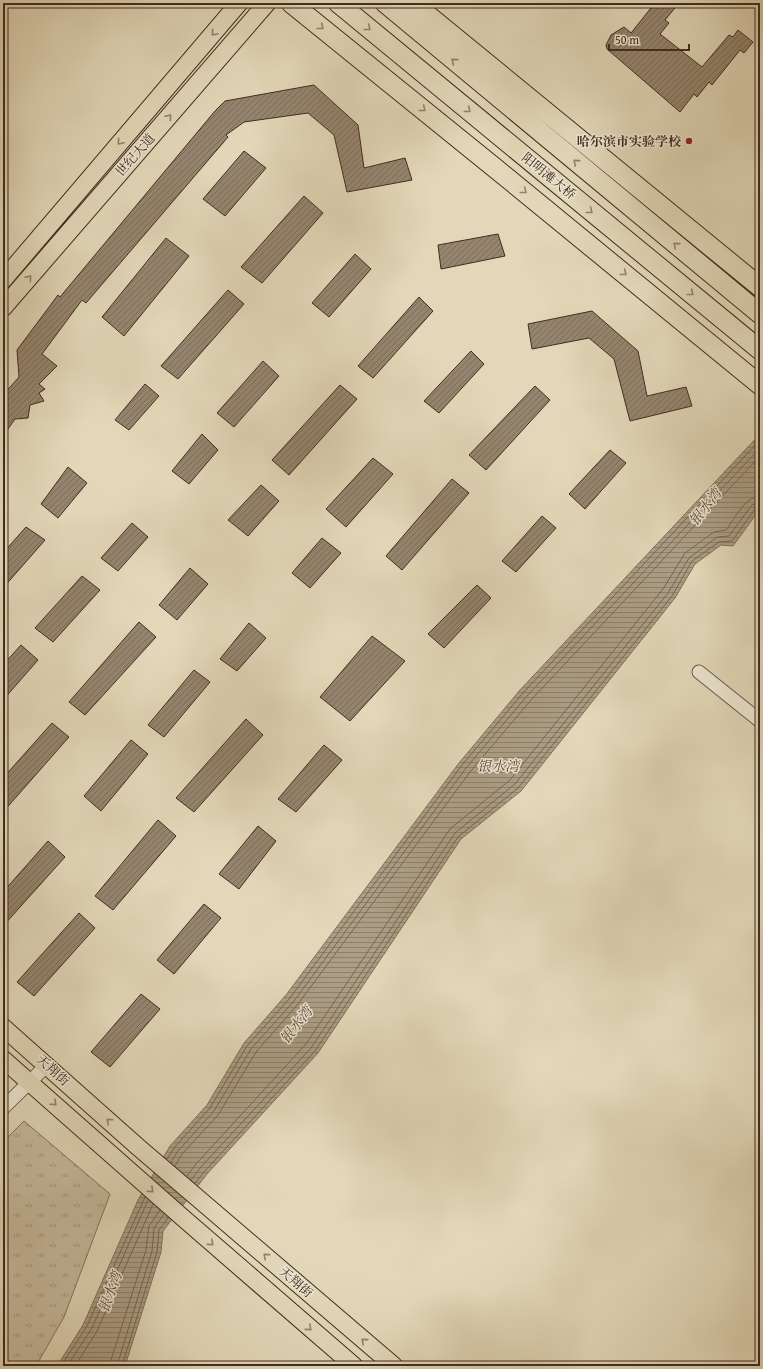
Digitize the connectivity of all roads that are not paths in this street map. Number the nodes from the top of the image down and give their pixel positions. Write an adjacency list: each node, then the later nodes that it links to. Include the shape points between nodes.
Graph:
1 (239, 3): 9 (main road, 世纪大道, one-way to 9)
2 (267, 3): 11 (main road, 世纪大道, one-way to 2)
3 (291, 3): 14 (highway, one-way to 14)
4 (338, 3): 13 (highway, 阳明滩大桥, one-way to 13)
5 (385, 3): 12 (highway, one-way to 5)
6 (413, 3): 10 (highway)
7 (424, 3): 8 (highway)
8 (760, 276)
9 (3, 280)
10 (760, 287)
11 (3, 308)
12 (760, 314)
13 (757, 348)
14 (760, 385)
15 (699, 672): 16 (street)
16 (760, 721)
17 (3, 1027): 19 (main road, 天翔街)
18 (3, 1059): 20 (main road, 天翔街)
19 (47, 1064): 20 (street); 23 (main road, 天翔街, one-way to 19, via 138,1146)
20 (29, 1082): 21 (street); 22 (main road, 天翔街, one-way to 22)
21 (3, 1108)
22 (354, 1366)
23 (394, 1366)

